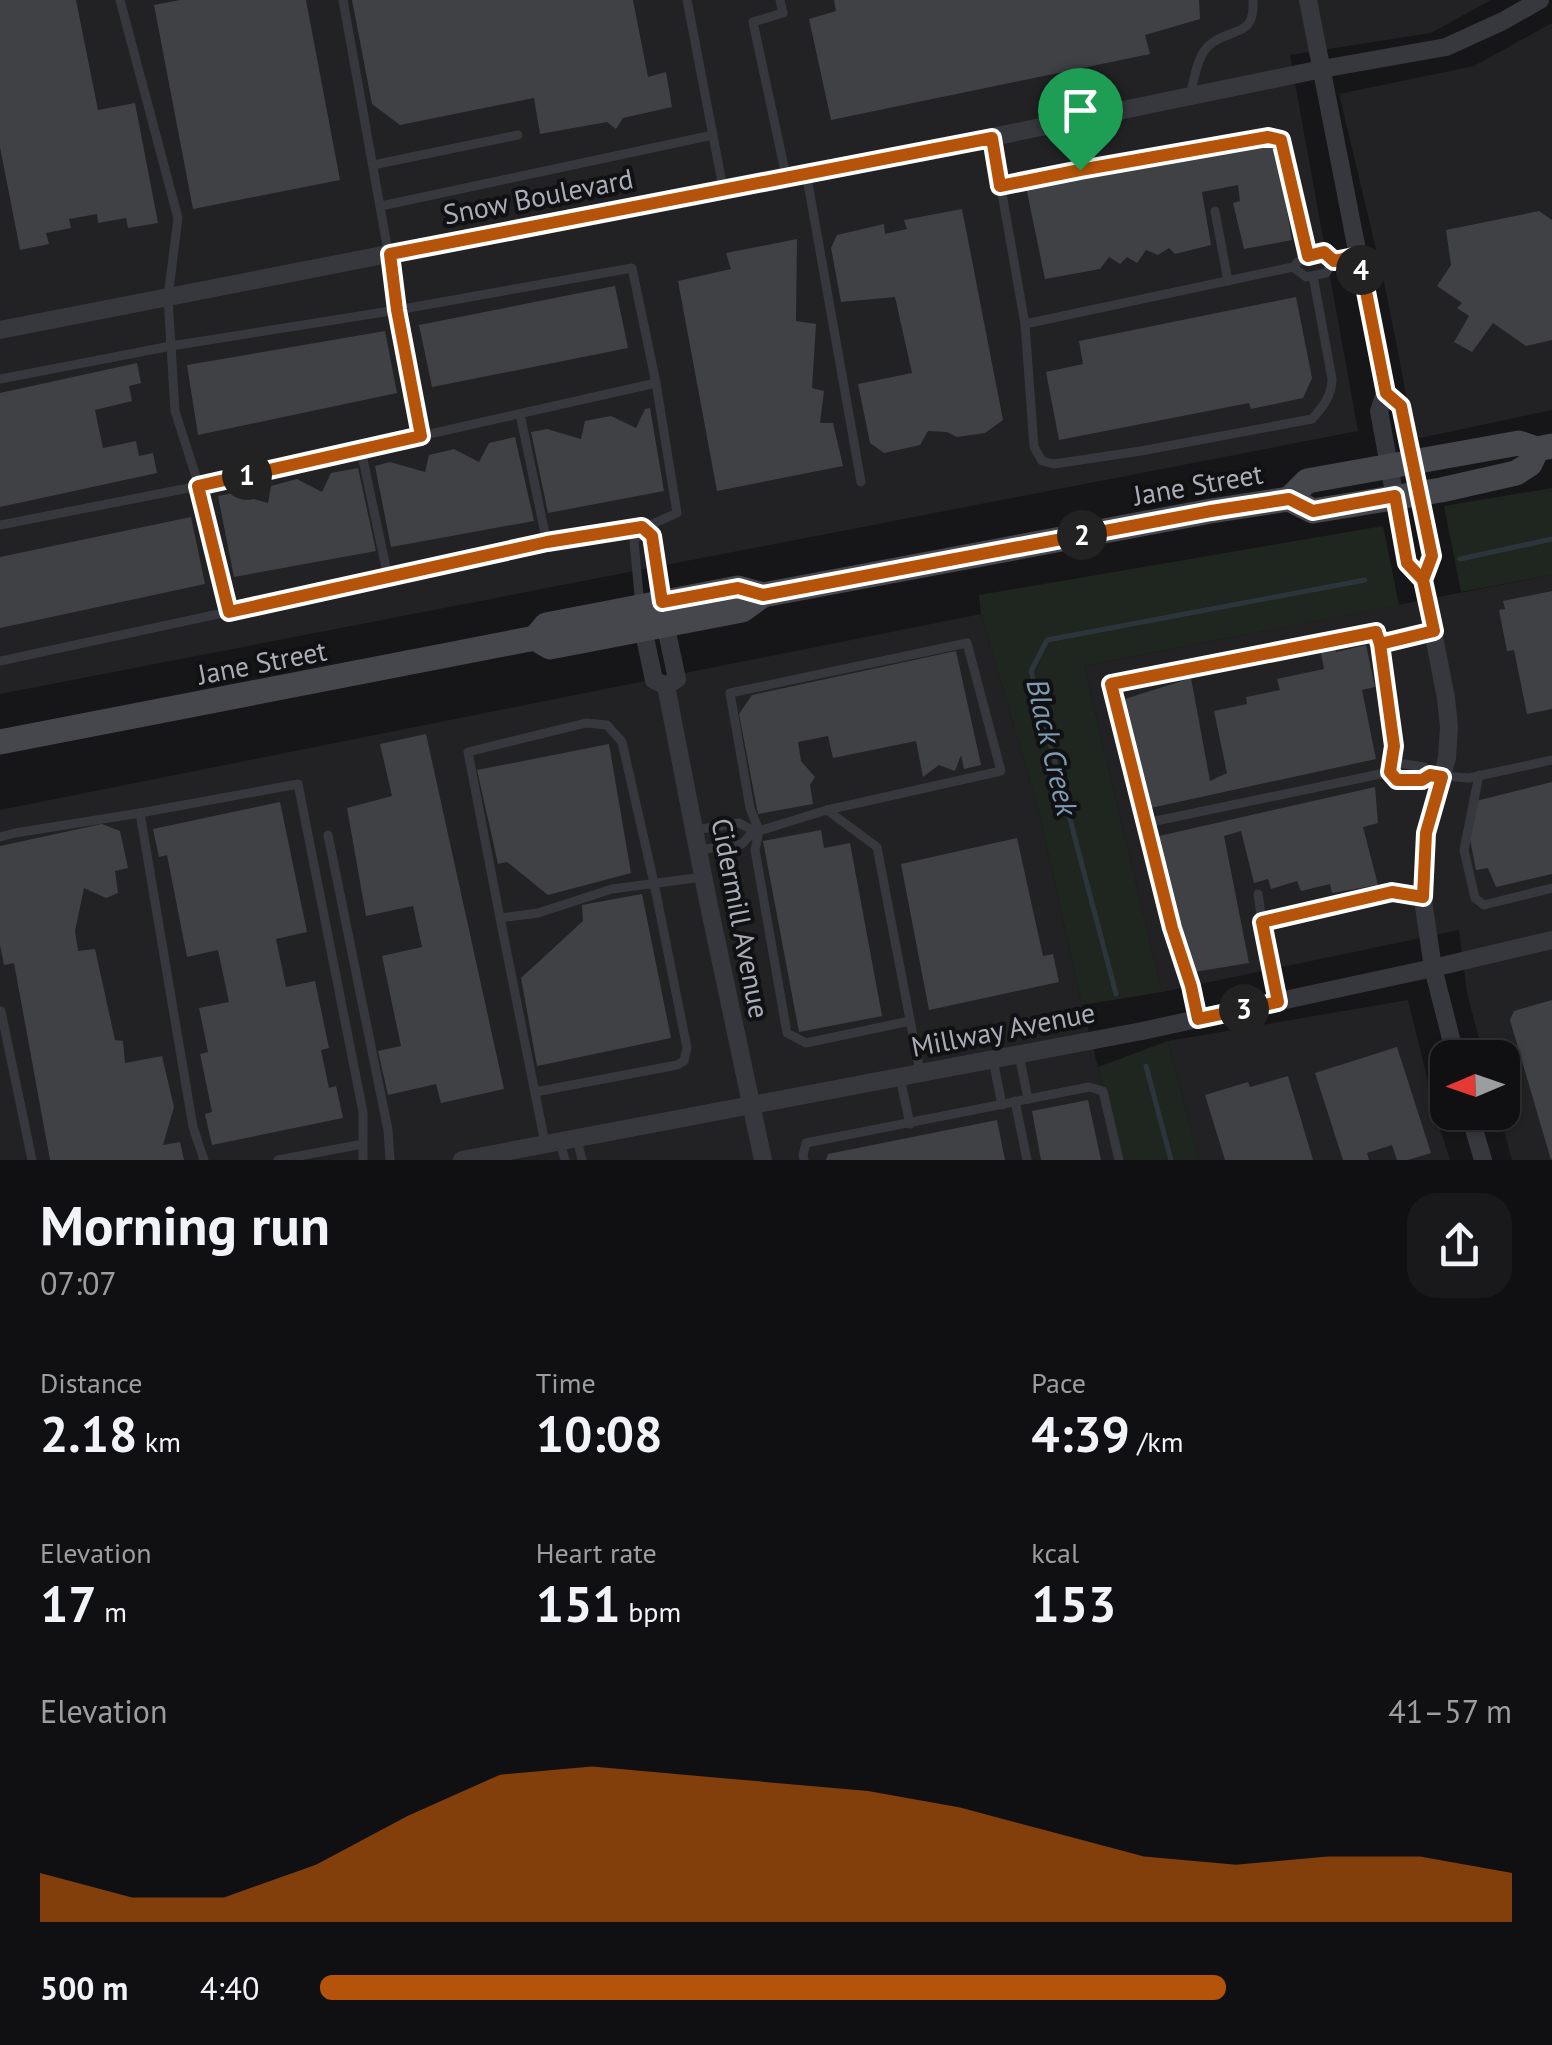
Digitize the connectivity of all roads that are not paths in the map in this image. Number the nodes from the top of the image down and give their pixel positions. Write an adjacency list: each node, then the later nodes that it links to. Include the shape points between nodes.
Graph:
1 (120, 0): 27 (lane, via 178,218)
2 (343, 0): 13 (lane)
3 (687, 0): 11 (lane)
4 (780, 0): 15 (lane, via 783,12 753,22)
5 (1253, 0): 9 (lane, via 1246,27 1210,44)
6 (1308, 0): 8 (street)
7 (1540, 0): 8 (street, Snow Boulevard, via 1446,46)
8 (1322, 69): 9 (street, Snow Boulevard); 22 (street)
9 (1190, 96): 12 (street, Snow Boulevard)
10 (518, 135): 13 (lane)
11 (713, 135): 17 (lane); 18 (lane)
12 (992, 138): 14 (street, Snow Boulevard); 16 (lane)
13 (374, 165): 18 (lane)
14 (806, 172): 15 (street, Snow Boulevard); 39 (lane)
15 (786, 176): 17 (street, Snow Boulevard)
16 (1000, 186): 21 (lane, via 1277,138); 29 (lane)
17 (723, 188): 20 (street, Snow Boulevard)
18 (381, 206): 20 (lane)
19 (1215, 211): 26 (lane)
20 (390, 254): 27 (street, Snow Boulevard); 28 (lane)
21 (1308, 256): 23 (lane, via 1324,252); 24 (lane)
22 (1359, 256): 23 (lane); 38 (street, via 1386,393 1401,406)
23 (1334, 261): 25 (lane)
24 (1293, 268): 25 (lane); 26 (lane)
25 (1314, 276): 29 (lane, via 1332,388 1312,419 1141,451 1042,461 1034,447)
26 (1228, 282): 29 (lane)
27 (168, 297): 30 (street, Snow Boulevard); 31 (lane)
28 (397, 310): 31 (lane); 33 (lane, via 632,268); 35 (lane)
29 (1025, 324)
30 (0, 330)
31 (171, 346): 32 (lane); 40 (lane, via 176,411)
32 (0, 380)
33 (656, 383): 34 (lane); 44 (lane, via 676,513)
34 (520, 414): 35 (lane); 45 (lane)
35 (421, 436): 37 (lane)
36 (1544, 448): 38 (main road, Jane Street, via 1519,443); 41 (main road, Jane Street, via 1516,474)
37 (361, 450): 40 (lane); 46 (lane)
38 (1400, 464): 41 (street); 42 (main road, Jane Street, via 1307,481)
39 (860, 482)
40 (198, 486): 43 (lane); 47 (lane)
41 (1407, 495): 42 (main road, Jane Street, via 1313,511); 49 (street, via 1407,563 1423,580)
42 (1289, 499): 48 (main road, Jane Street, via 763,595 742,610)
43 (0, 526)
44 (642, 527): 45 (lane); 48 (lane, via 634,542); 48 (lane, via 652,536)
45 (547, 542): 46 (lane)
46 (388, 577): 47 (lane)
47 (229, 612): 51 (lane)
48 (652, 615): 52 (main road, Jane Street, via 550,647 535,638); 60 (street, Cidermill Avenue, via 654,680 666,686)
49 (1434, 631): 50 (lane); 55 (street, via 1449,726 1447,758)
50 (1380, 644): 54 (lane, via 1394,746); 59 (lane, via 1376,632 1111,684)
51 (0, 661)
52 (0, 742)
53 (1552, 760): 56 (lane)
54 (1390, 772): 55 (lane, via 1397,780); 59 (lane)
55 (1436, 776): 56 (lane); 69 (street)
56 (1479, 776): 67 (lane, via 1464,850 1475,898 1484,905)
57 (827, 810): 61 (lane); 61 (lane, via 1001,771 967,644 730,693); 77 (lane, via 877,847)
58 (140, 813): 63 (lane); 90 (lane, via 298,784 363,1112); 93 (lane)
59 (1146, 823): 76 (lane)
60 (695, 830): 61 (lane, via 738,823); 64 (street, Cidermill Avenue)
61 (756, 831): 64 (lane, via 742,844); 77 (lane, via 787,1033 806,1044)
62 (328, 836): 96 (lane)
63 (0, 837)
64 (699, 850): 65 (street, Cidermill Avenue)
65 (703, 877): 66 (lane); 86 (street, Cidermill Avenue)
66 (654, 884): 70 (lane); 70 (lane, via 622,742 608,725 586,724 468,752); 83 (lane, via 684,1060)
67 (1552, 888)
68 (1258, 894): 71 (lane)
69 (1423, 897): 71 (lane, via 1392,892); 73 (street)
70 (500, 918): 83 (lane)
71 (1262, 922): 74 (lane)
72 (1552, 940): 73 (street, Millway Avenue)
73 (1433, 968): 74 (street, Millway Avenue); 78 (street)
74 (1278, 1002): 76 (street, Millway Avenue)
75 (0, 1009): 92 (lane)
76 (1198, 1019): 79 (street, Millway Avenue)
77 (910, 1021): 81 (lane)
78 (1451, 1040)
79 (1020, 1054): 80 (street, Millway Avenue); 84 (lane)
80 (993, 1060): 81 (street, Millway Avenue); 87 (lane)
81 (920, 1072): 82 (street, Millway Avenue)
82 (899, 1076): 86 (street, Millway Avenue); 88 (lane)
83 (535, 1092): 91 (lane)
84 (1028, 1098): 85 (lane); 102 (lane, via 1089,1087 1103,1091)
85 (1015, 1101): 87 (lane); 101 (lane)
86 (751, 1104): 91 (street, Millway Avenue); 99 (street, Cidermill Avenue)
87 (1002, 1105): 88 (lane)
88 (910, 1124): 100 (lane, via 806,1143)
89 (1475, 1130): 103 (street)
90 (362, 1144): 94 (lane); 95 (lane)
91 (562, 1146): 97 (street, Millway Avenue); 98 (lane)
92 (32, 1160)
93 (204, 1160)
94 (278, 1160)
95 (362, 1160)
96 (390, 1160)
97 (462, 1160)
98 (582, 1160)
99 (763, 1160)
100 (804, 1160)
101 (1027, 1160)
102 (1120, 1160)
103 (1483, 1160)

